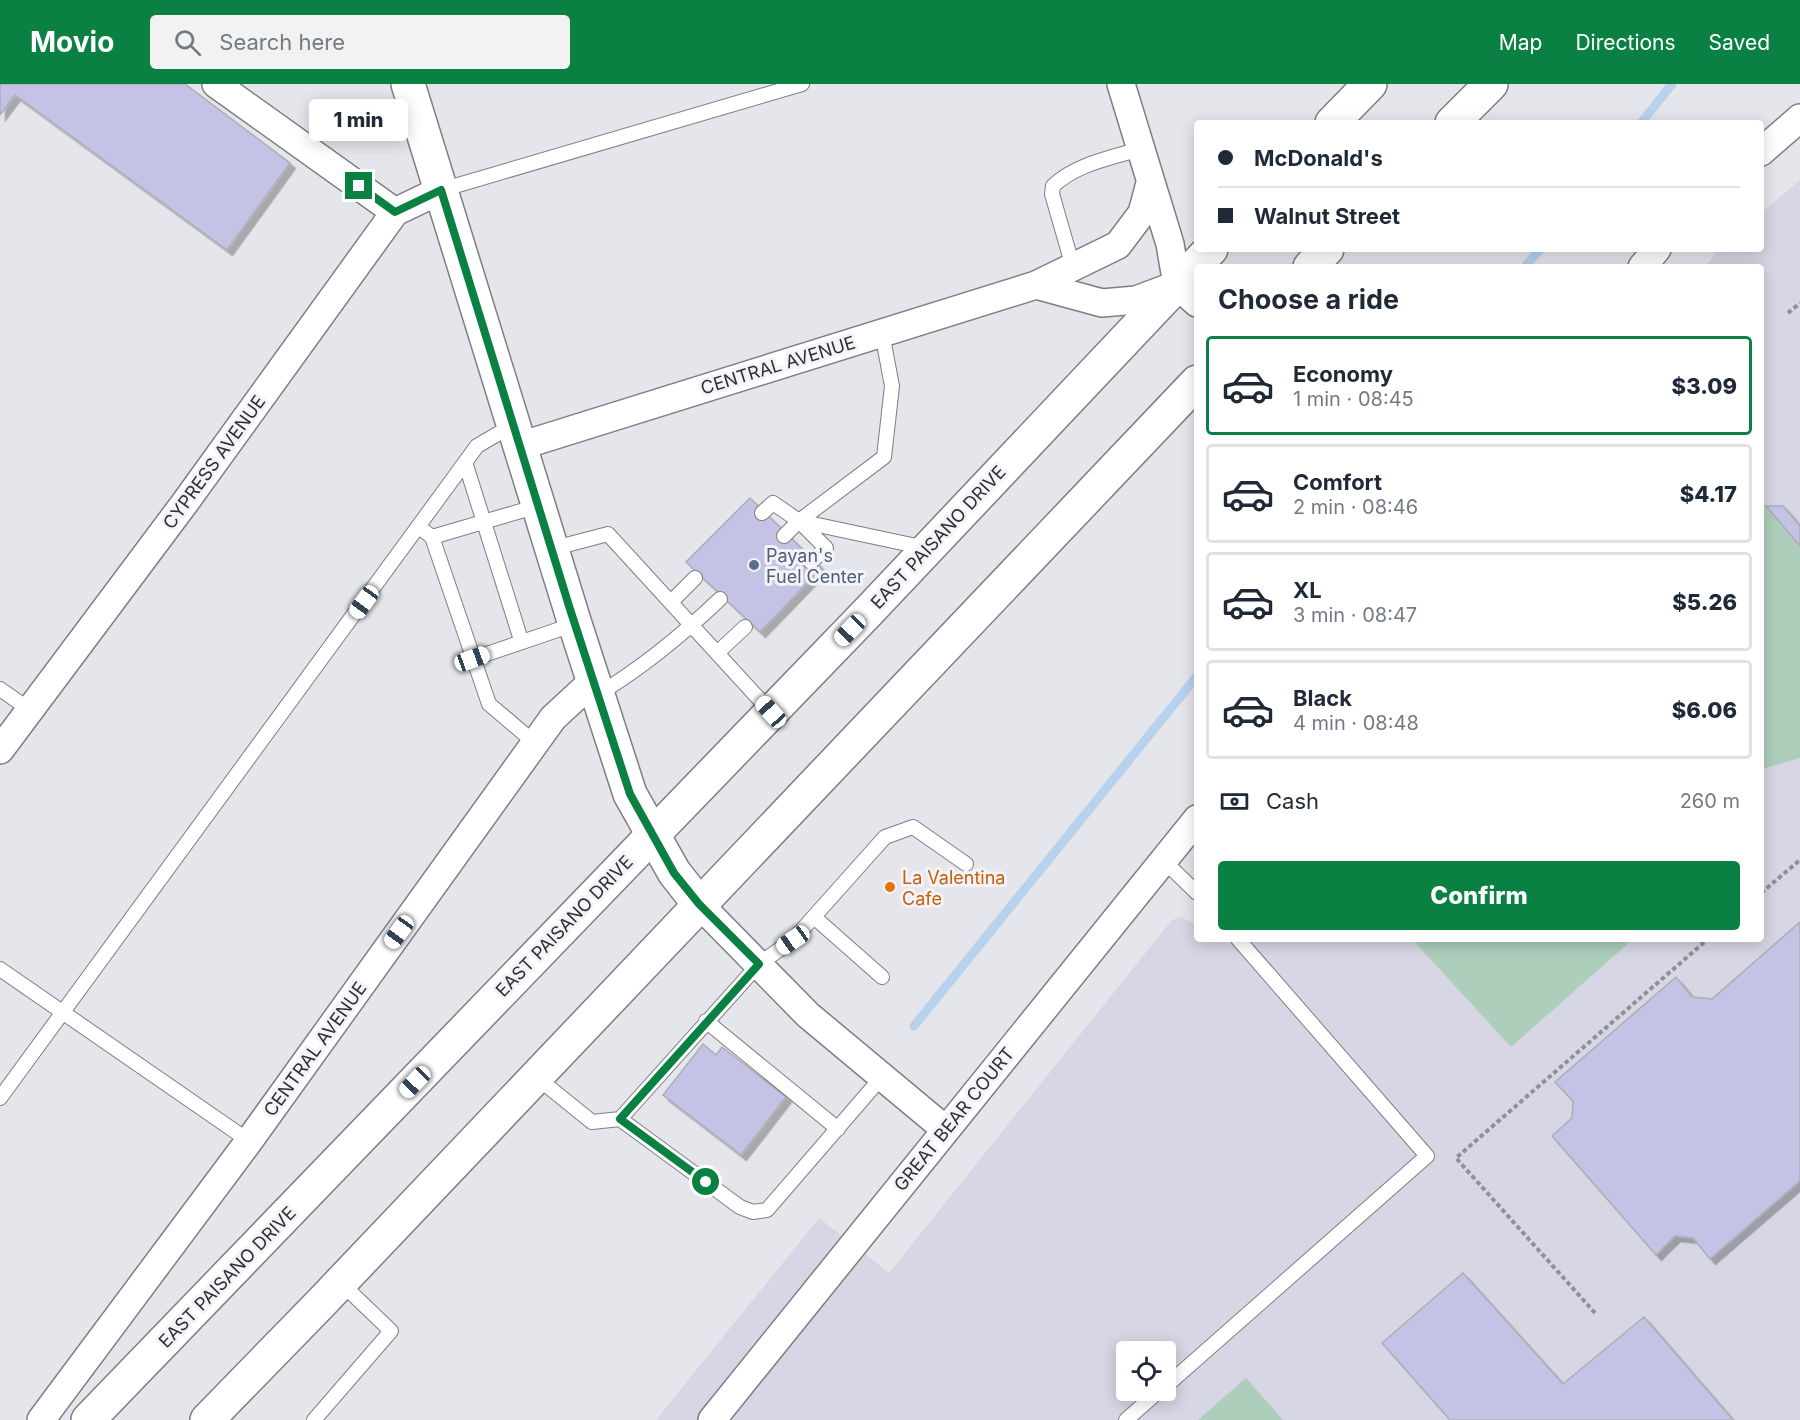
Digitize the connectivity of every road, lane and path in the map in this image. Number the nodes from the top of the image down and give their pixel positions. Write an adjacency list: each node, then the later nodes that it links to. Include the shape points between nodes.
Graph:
1 (216, 84): 14 (street)
2 (408, 84): 13 (main road)
3 (802, 84): 13 (lane)
4 (1121, 84): 10 (street)
5 (1370, 84): 8 (main road)
6 (1491, 84): 9 (main road)
7 (1800, 118): 11 (street)
8 (1335, 120)
9 (1455, 120)
10 (1140, 149): 12 (street); 19 (lane, via 1085,167 1053,186)
11 (1764, 149)
12 (1150, 183): 19 (street, CENTRAL AVENUE, via 1142,213 1118,245); 21 (street)
13 (441, 190): 14 (street, CYPRESS AVENUE); 26 (main road)
14 (395, 212): 53 (street, CYPRESS AVENUE)
15 (1324, 252): 17 (main road)
16 (1654, 252): 18 (street)
17 (1313, 264)
18 (1644, 264)
19 (1073, 267): 20 (street, CENTRAL AVENUE)
20 (1036, 285): 21 (street, via 1102,303); 24 (street, CENTRAL AVENUE)
21 (1187, 294): 36 (main road, EAST PAISANO DRIVE)
22 (1800, 303): 23 (path)
23 (1788, 313)
24 (882, 333): 26 (street, CENTRAL AVENUE); 31 (lane, via 892,386 884,457)
25 (1194, 385): 64 (main road)
26 (516, 435): 27 (lane, via 477,446); 28 (main road)
27 (465, 462): 30 (lane); 32 (lane)
28 (538, 506): 30 (lane); 35 (main road)
29 (762, 513): 31 (lane, via 773,503)
30 (484, 521): 34 (lane); 38 (lane)
31 (799, 521): 33 (lane); 36 (lane); 37 (lane, via 826,548)
32 (419, 527): 34 (lane); 71 (lane)
33 (784, 536)
34 (432, 537): 50 (lane, via 451,578)
35 (551, 549): 43 (lane, via 608,534); 45 (main road)
36 (927, 549): 54 (main road, EAST PAISANO DRIVE)
37 (811, 562)
38 (498, 565): 39 (lane); 42 (lane)
39 (484, 569)
40 (695, 578): 43 (lane)
41 (720, 599): 46 (lane)
42 (509, 602): 44 (lane); 48 (lane)
43 (671, 602): 46 (lane)
44 (495, 606)
45 (575, 624): 48 (lane); 51 (main road)
46 (692, 626): 49 (lane); 51 (lane, via 631,674)
47 (745, 627): 49 (lane)
48 (521, 640): 50 (lane)
49 (717, 653): 54 (lane)
50 (472, 659): 55 (lane, via 489,704)
51 (595, 688): 55 (street, CENTRAL AVENUE, via 556,714); 58 (main road, via 630,794)
52 (0, 689): 53 (lane)
53 (30, 710): 56 (street, CYPRESS AVENUE)
54 (771, 712): 58 (main road, EAST PAISANO DRIVE)
55 (535, 743): 79 (street, CENTRAL AVENUE)
56 (0, 750)
57 (1194, 823): 59 (street, GREAT BEAR COURT)
58 (651, 835): 64 (main road); 86 (main road, EAST PAISANO DRIVE)
59 (1163, 860): 62 (lane); 78 (street, GREAT BEAR COURT)
60 (1800, 860): 63 (path)
61 (966, 864): 65 (lane, via 913,827 885,837)
62 (1194, 890)
63 (1764, 890)
64 (699, 904): 68 (street); 73 (main road)
65 (814, 917): 68 (lane, via 793,940); 70 (lane)
66 (1241, 942): 82 (lane, via 1427,1156)
67 (1705, 942): 81 (path, via 1456,1158)
68 (759, 964): 72 (lane); 74 (street, via 808,1015)
69 (0, 969): 71 (lane)
70 (882, 977)
71 (63, 1012): 75 (lane); 79 (lane)
72 (706, 1021): 76 (lane); 77 (lane)
73 (535, 1076): 76 (lane, via 592,1122); 80 (main road)
74 (881, 1078): 77 (lane); 78 (street)
75 (0, 1098)
76 (620, 1119): 77 (lane, via 740,1207 753,1212 768,1210)
77 (838, 1129)
78 (946, 1130): 84 (street, GREAT BEAR COURT)
79 (249, 1141): 85 (street, CENTRAL AVENUE)
80 (340, 1282): 87 (main road); 88 (lane, via 391,1331)
81 (1595, 1313)
82 (1176, 1377)
83 (1148, 1401): 89 (lane)
84 (723, 1416)
85 (41, 1420)
86 (88, 1420)
87 (207, 1420)
88 (314, 1420)
89 (1126, 1420)

